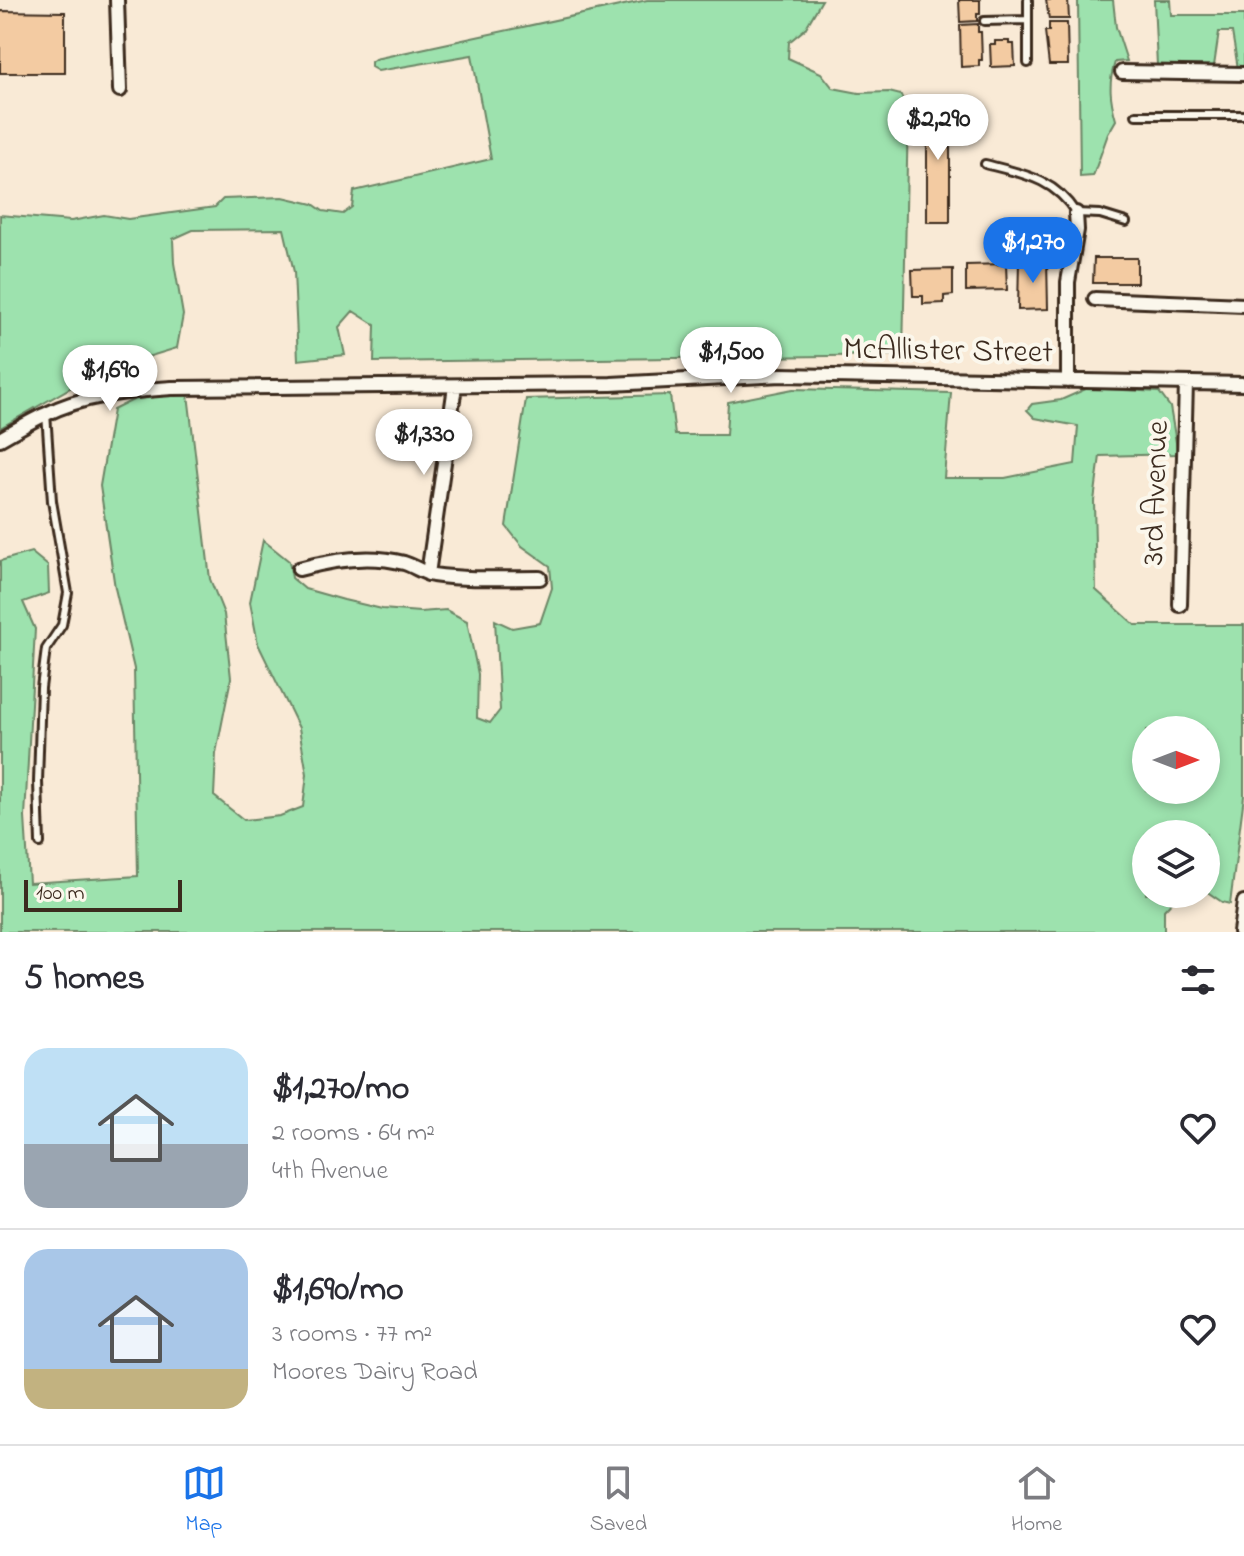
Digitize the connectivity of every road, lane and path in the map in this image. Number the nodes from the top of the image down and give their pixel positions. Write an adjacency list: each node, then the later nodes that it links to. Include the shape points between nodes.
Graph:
1 (117, 0): 8 (street)
2 (1028, 0): 3 (lane)
3 (1028, 20): 4 (lane); 5 (lane)
4 (984, 21)
5 (1028, 63)
6 (1122, 72): 7 (street)
7 (1244, 74)
8 (120, 90)
9 (1136, 115): 10 (lane)
10 (1244, 115)
11 (985, 164): 12 (lane, via 1045,182 1066,197)
12 (1076, 213): 13 (lane); 16 (street, via 1068,282)
13 (1126, 222)
14 (1095, 299): 15 (street)
15 (1244, 305)
16 (1068, 381): 17 (street, McAllister Street); 19 (street, McAllister Street, via 781,375)
17 (1186, 383): 18 (street, McAllister Street); 25 (street, 3rd Avenue)
18 (1244, 384)
19 (455, 386): 20 (street, McAllister Street, via 219,386 123,392); 23 (street)
20 (46, 413): 21 (street, McAllister Street); 26 (lane, via 52,501 68,593 62,625 46,649 41,688)
21 (0, 439)
22 (299, 569): 23 (street, via 361,559 404,563)
23 (428, 574): 24 (street)
24 (540, 578)
25 (1180, 605)
26 (40, 843)
27 (1244, 902): 28 (street)
28 (1240, 932)

